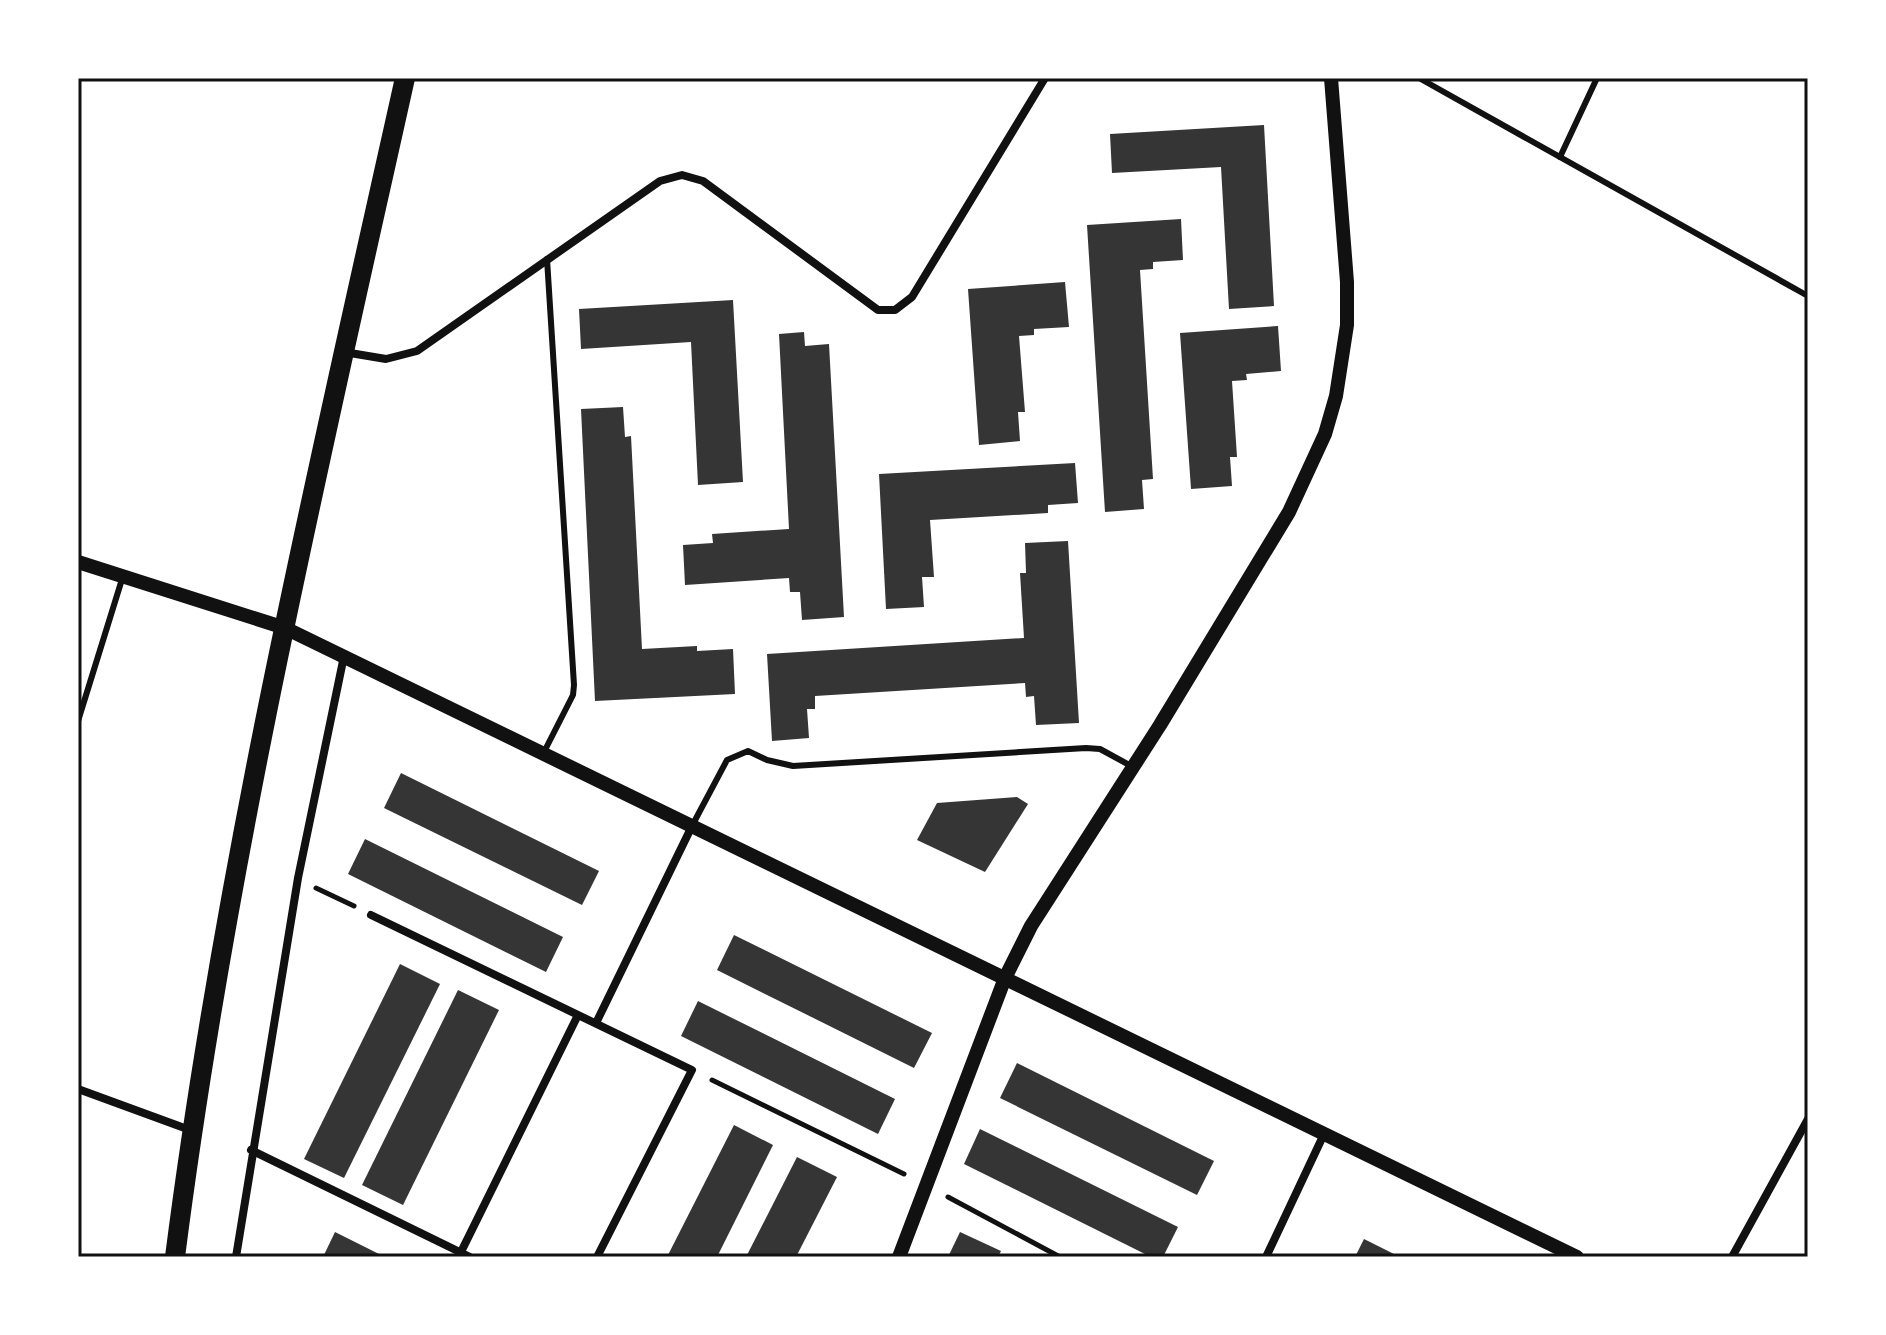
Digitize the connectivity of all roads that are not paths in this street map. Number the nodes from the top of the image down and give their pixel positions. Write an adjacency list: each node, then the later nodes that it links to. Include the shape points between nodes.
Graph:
1 (405, 78): 9 (main road)
2 (1045, 78): 7 (street, via 912,297 895,310 878,310 693,176 660,181)
3 (1331, 78): 16 (street, via 1347,282 1346,337 1336,396 1289,512)
4 (1419, 78): 6 (lane)
5 (1597, 78): 6 (lane)
6 (1560, 157): 8 (lane)
7 (547, 259): 9 (street, via 417,351 386,359); 15 (lane, via 574,685)
8 (1808, 296)
9 (344, 352): 12 (main road)
10 (78, 562): 11 (street)
11 (123, 576): 12 (street); 14 (lane)
12 (285, 628): 13 (street); 24 (main road)
13 (344, 656): 15 (street); 26 (street, via 298,878)
14 (78, 721)
15 (543, 754): 17 (street)
16 (1133, 767): 17 (lane, via 1100,749 1086,748 793,766 748,751 727,760); 19 (street, via 1031,926)
17 (692, 826): 19 (street); 21 (street)
18 (371, 915): 20 (street)
19 (1005, 978): 25 (street); 32 (street)
20 (577, 1017): 21 (street); 27 (street)
21 (597, 1021): 31 (street, via 692,1070)
22 (78, 1089): 24 (street)
23 (1808, 1119): 35 (street)
24 (191, 1130): 28 (main road)
25 (1324, 1134): 33 (street); 34 (street)
26 (251, 1150): 27 (street); 29 (street)
27 (461, 1252): 30 (street)
28 (175, 1257)
29 (236, 1257)
30 (470, 1257)
31 (597, 1257)
32 (899, 1257)
33 (1266, 1257)
34 (1577, 1257)
35 (1732, 1257)

